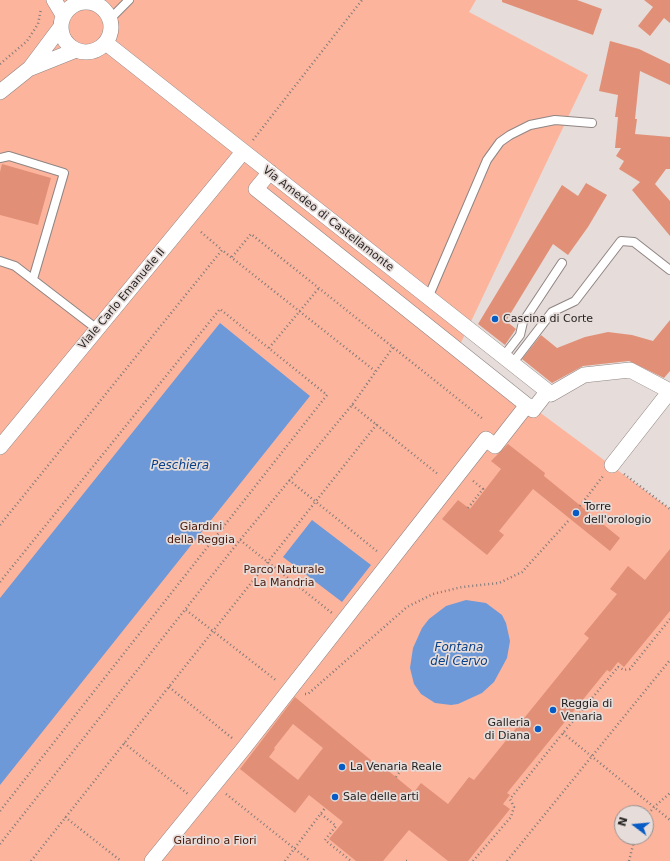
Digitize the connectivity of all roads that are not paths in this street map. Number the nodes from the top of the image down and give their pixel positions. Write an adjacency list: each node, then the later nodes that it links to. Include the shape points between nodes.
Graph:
1 (129, 0): 4 (lane)
2 (48, 2): 3 (street)
3 (73, 8): 4 (street, via 101,6); 6 (street, via 65,41); 7 (street)
4 (110, 19): 5 (street, via 111,31)
5 (106, 43): 6 (street, via 92,51); 10 (street, Via Amedeo di Castellamonte)
6 (76, 50): 7 (street)
7 (30, 68): 8 (street)
8 (0, 92)
9 (592, 123): 17 (lane, via 555,120 530,125 500,142 487,160)
10 (243, 152): 12 (street, Via Amedeo di Castellamonte); 18 (street, Viale Carlo Emanuele II)
11 (0, 158): 16 (lane, via 9,156 64,173)
12 (270, 172): 17 (street, Via Amedeo di Castellamonte); 22 (street, via 256,189)
13 (0, 261): 16 (lane, via 15,266)
14 (562, 263): 19 (lane, via 523,322 520,335)
15 (670, 270): 19 (lane, via 634,242 621,241 575,301 552,312)
16 (33, 280): 18 (lane)
17 (428, 298): 19 (street, Via Amedeo di Castellamonte)
18 (98, 329): 23 (street, Viale Carlo Emanuele II)
19 (507, 360): 21 (street, Via Amedeo di Castellamonte)
20 (670, 391): 21 (street, via 630,370 584,375); 24 (street)
21 (549, 393): 22 (street, via 533,410)
22 (527, 405): 25 (street, via 495,446 486,439 342,621 295,691 244,748)
23 (0, 447)
24 (612, 465)
25 (152, 861)

